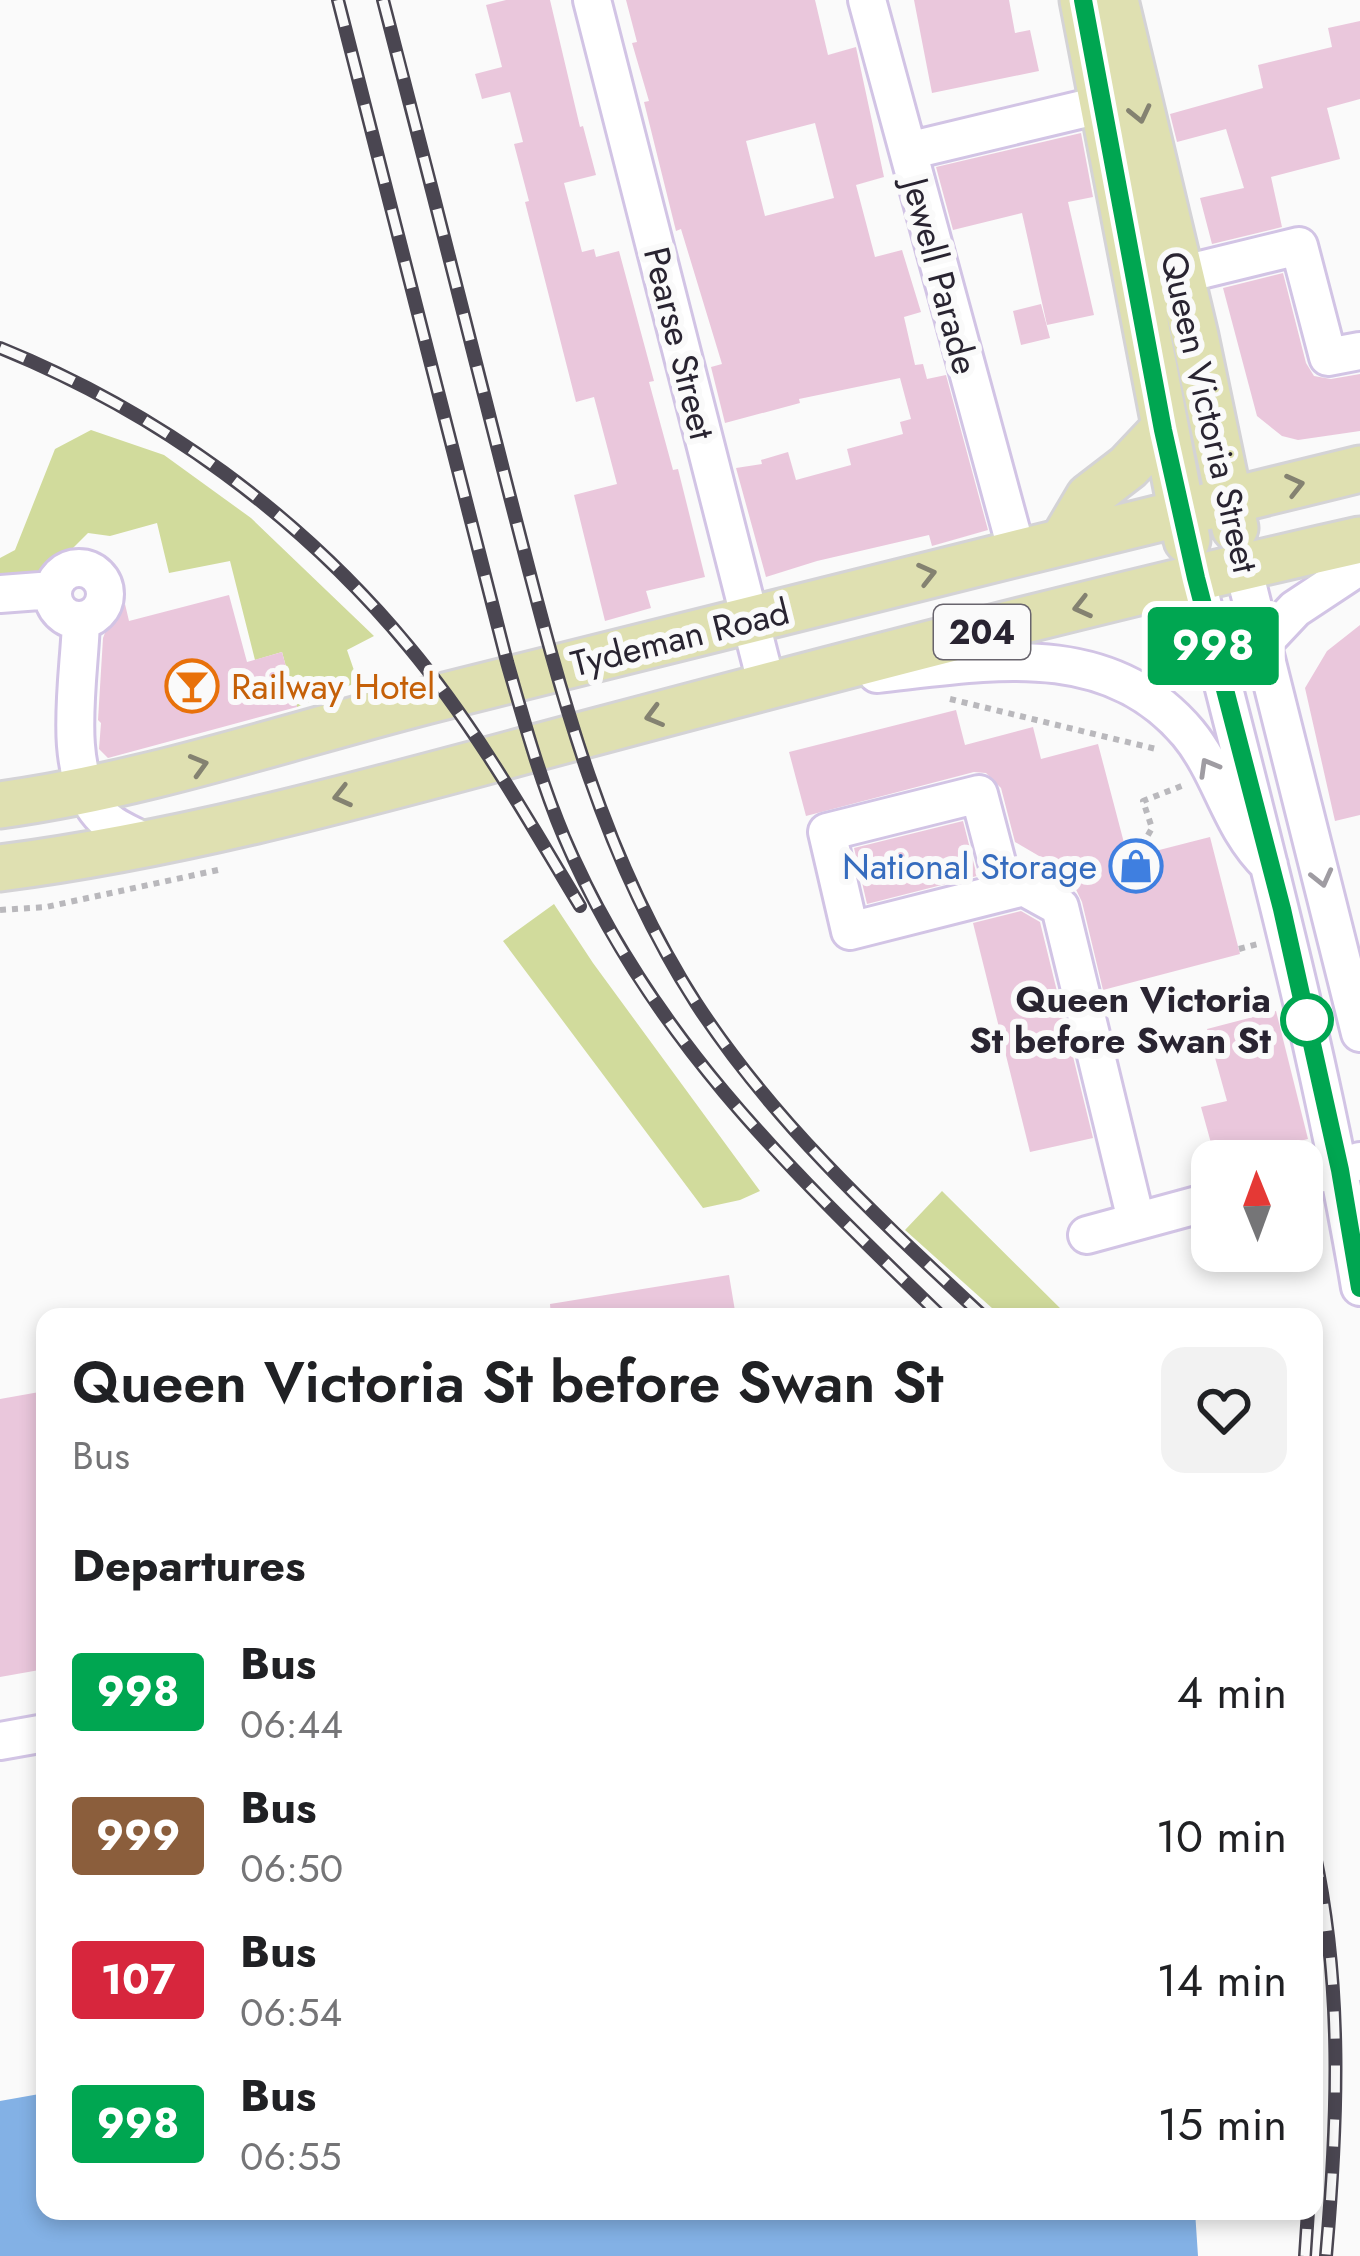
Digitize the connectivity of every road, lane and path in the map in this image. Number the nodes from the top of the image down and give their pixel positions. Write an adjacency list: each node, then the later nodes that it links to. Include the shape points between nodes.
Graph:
1 (592, 0): 20 (street, Pearse Street)
2 (867, 0): 6 (street, Jewell Parade)
3 (1083, 0): 5 (main road, Queen Victoria Street)
4 (1115, 0): 7 (main road, Queen Victoria Street, one-way to 7)
5 (1104, 104): 6 (street); 9 (main road, Queen Victoria Street)
6 (908, 151): 15 (street, Jewell Parade)
7 (1180, 275): 8 (street, via 1299,246 1328,358); 11 (main road, Queen Victoria Street)
8 (1360, 351)
9 (1163, 430): 12 (main road, Queen Victoria Street); 14 (main road, via 1089,497)
10 (1360, 470): 11 (main road, Tydeman Road / 204, one-way to 10)
11 (1230, 501): 12 (main road, Tydeman Road / 204); 17 (main road, Queen Victoria Street)
12 (1181, 513): 14 (main road, Tydeman Road / 204); 18 (main road, Queen Victoria Street)
13 (1360, 540): 17 (main road, Tydeman Road / 204)
14 (1063, 541): 15 (main road, Tydeman Road / 204)
15 (1017, 552): 20 (main road, Tydeman Road / 204, one-way to 15)
16 (1360, 566): 21 (street, via 1294,610)
17 (1244, 567): 18 (main road, Tydeman Road / 204); 21 (street, Queen Victoria Street)
18 (1196, 578): 22 (main road, Tydeman Road / 204, one-way to 22); 30 (street, Queen Victoria Street)
19 (0, 593): 26 (street, via 53,590 77,568 100,578 105,600 81,620 75,730)
20 (750, 620): 22 (street, Pearse Street); 26 (main road, Tydeman Road / 204, one-way to 20)
21 (1262, 643): 35 (street, Queen Victoria Street, one-way to 35)
22 (767, 686): 28 (main road, Tydeman Road / 204, one-way to 28); 30 (street, one-way to 22, via 1249,845 1187,733 1124,685 1085,670 1015,659)
23 (934, 695): 24 (path, via 1156,752)
24 (1160, 737)
25 (1193, 782): 29 (path, via 1143,801 1152,828)
26 (86, 793): 27 (main road, Tydeman Road / 204); 28 (street, via 102,816)
27 (0, 805)
28 (148, 843): 31 (main road, Tydeman Road / 204)
29 (1136, 856)
30 (1269, 865): 36 (street, Queen Victoria Street)
31 (0, 868)
32 (1024, 887): 32 (street, via 1000,874 980,794 826,832 850,931); 38 (street, via 1060,907)
33 (1258, 944): 34 (path)
34 (1239, 949)
35 (1360, 1033)
36 (1350, 1165): 40 (street, Queen Victoria Street)
37 (1191, 1206): 38 (street)
38 (1136, 1220): 39 (street)
39 (1087, 1234)
40 (1360, 1287)
41 (36, 1735): 42 (street)
42 (0, 1741)

